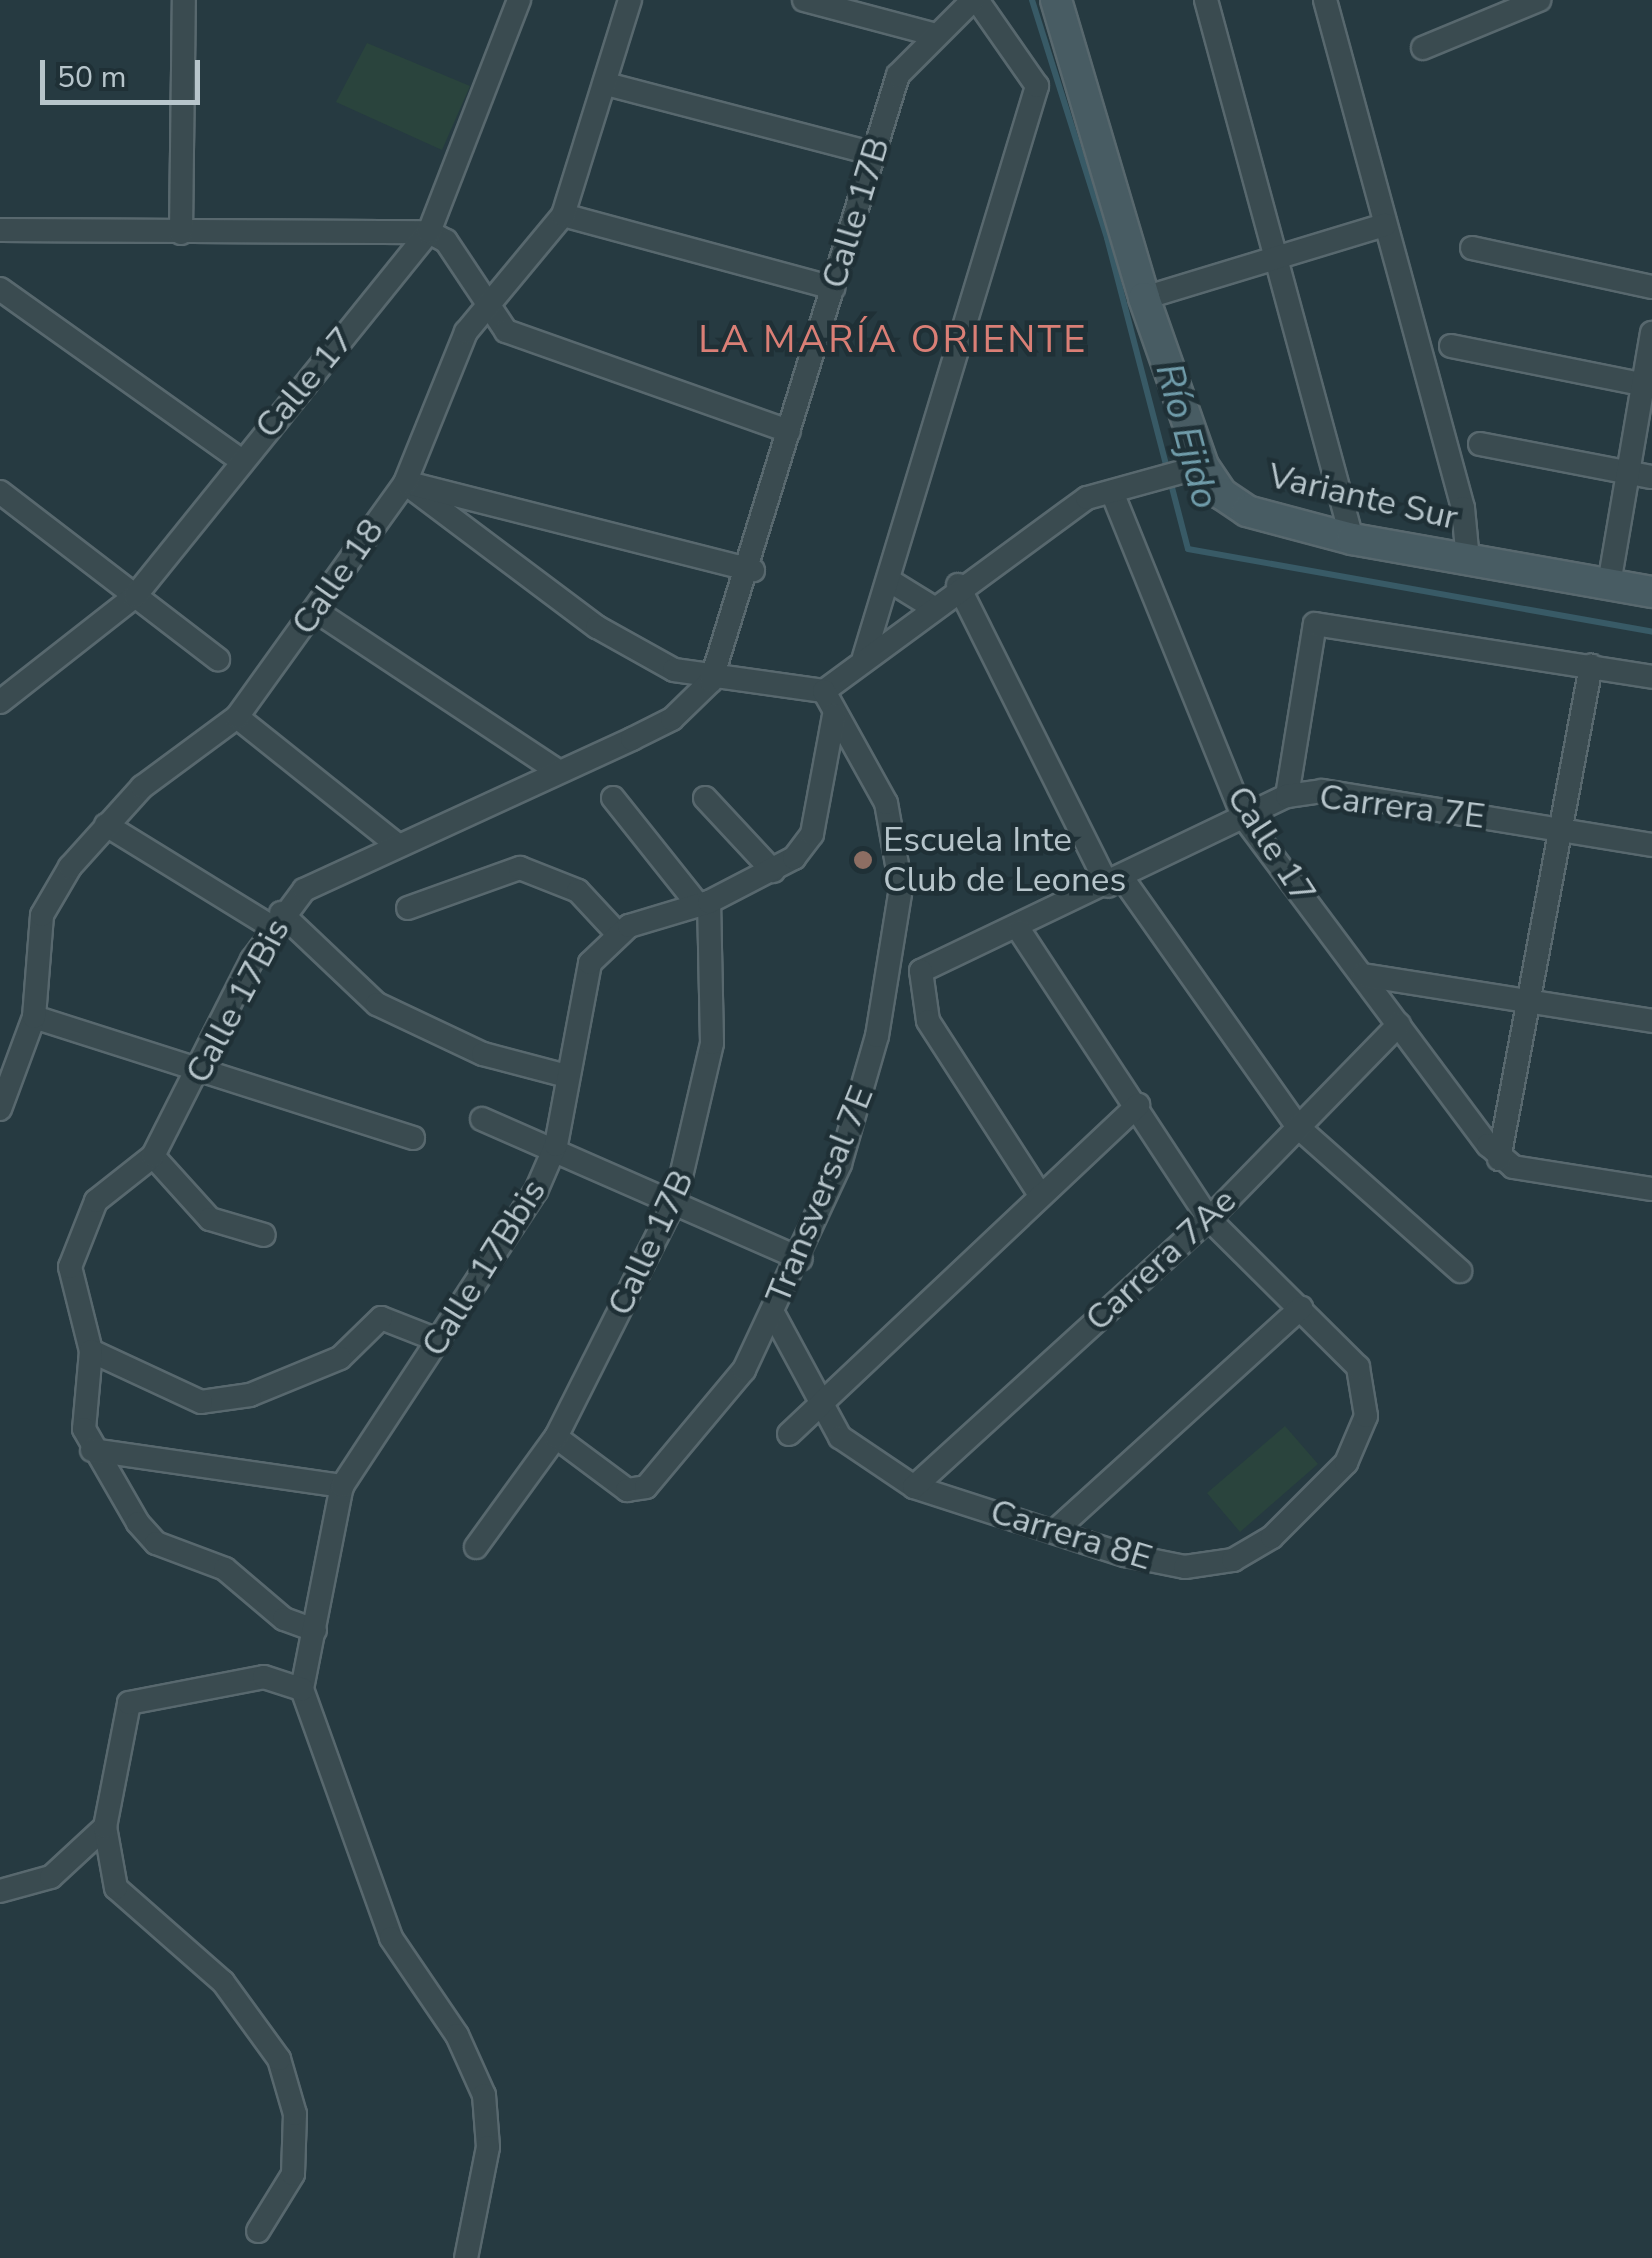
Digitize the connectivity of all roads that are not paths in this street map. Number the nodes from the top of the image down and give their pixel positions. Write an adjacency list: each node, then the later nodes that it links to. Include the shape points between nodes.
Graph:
1 (184, 0): 17 (street)
2 (519, 0): 18 (street, Calle 17)
3 (630, 0): 12 (street, Calle 18)
4 (804, 0): 10 (street)
5 (975, 0): 10 (street, Calle 17B); 41 (street, via 1038,86)
6 (1056, 0): 24 (main road, Variante Sur)
7 (1206, 0): 20 (street)
8 (1325, 0): 15 (street)
9 (1538, 0): 11 (street)
10 (933, 34): 13 (street, Calle 17B, via 898,75)
11 (1423, 48)
12 (606, 84): 13 (street); 14 (street, Calle 18)
13 (874, 154): 22 (street, Calle 17B)
14 (563, 215): 22 (street); 25 (street, Calle 18)
15 (1385, 226): 20 (street); 39 (street, via 1462,508)
16 (0, 230): 17 (street)
17 (182, 233): 18 (street)
18 (437, 237): 25 (street, via 479,286); 31 (street, Calle 17)
19 (1472, 248): 21 (street)
20 (1272, 258): 24 (street); 38 (street)
21 (1652, 287)
22 (833, 288): 29 (street, Calle 17B)
23 (0, 289): 31 (street)
24 (1144, 298): 32 (main road, Variante Sur)
25 (489, 310): 29 (street, via 532,344); 35 (street, Calle 18, via 466,332)
26 (1652, 333): 28 (street)
27 (1451, 346): 28 (street)
28 (1647, 385): 33 (street)
29 (789, 432): 40 (street, Calle 17B)
30 (1480, 444): 33 (street)
31 (242, 460): 45 (street, Calle 17)
32 (1192, 471): 37 (street); 38 (main road, Variante Sur, via 1247,510)
33 (1626, 472): 34 (street); 42 (street)
34 (1652, 477)
35 (405, 482): 40 (street); 47 (street, Calle 18); 52 (street, via 597,627)
36 (0, 492): 45 (street)
37 (1112, 492): 43 (street, via 1056,516); 61 (street, Calle 17)
38 (1352, 539): 39 (main road, Variante Sur)
39 (1468, 560): 42 (main road, Variante Sur)
40 (753, 570): 52 (street, Calle 17B)
41 (890, 581): 46 (street); 48 (street)
42 (1610, 584): 44 (main road, Variante Sur)
43 (958, 585): 46 (street); 67 (street)
44 (1652, 592)
45 (135, 596): 49 (street); 54 (street, Calle 17)
46 (929, 606): 48 (street)
47 (316, 611): 56 (street, Calle 18); 57 (street)
48 (864, 657): 53 (street)
49 (218, 659)
50 (1590, 666): 51 (street); 58 (street, via 1315,624); 63 (street)
51 (1652, 677)
52 (712, 681): 53 (street); 57 (street, Calle 17Bis, via 672,718)
53 (824, 691): 55 (street, Transversal 7E)
54 (0, 702)
55 (834, 715): 66 (street, via 812,834); 73 (street, Transversal 7E, via 886,803 901,887)
56 (236, 717): 62 (street, Calle 18); 64 (street)
57 (556, 770): 64 (street, Calle 17Bis)
58 (1287, 796): 61 (street, Carrera 7E); 63 (street, Carrera 7E, via 1322,791)
59 (613, 798): 68 (street)
60 (705, 798): 66 (street)
61 (1244, 818): 67 (street, Carrera 7E); 75 (street, Calle 17)
62 (106, 826): 70 (street); 77 (street, Calle 18, via 42,915)
63 (1562, 830): 65 (street, Carrera 7E); 76 (street)
64 (396, 842): 70 (street, Calle 17Bis, via 332,871)
65 (1652, 845)
66 (772, 870): 68 (street)
67 (1116, 882): 71 (street, Carrera 7E); 85 (street)
68 (704, 903): 72 (street); 92 (street, Calle 17B, via 710,1062)
69 (408, 908): 72 (street, via 520,868 578,892)
70 (277, 920): 80 (street, Calle 17Bis); 81 (street, via 377,1004 483,1054)
71 (1020, 931): 74 (street, Carrera 7E); 82 (street)
72 (618, 934): 81 (street, Calle 17Bbis, via 590,963)
73 (895, 953): 74 (street); 95 (street, Transversal 7E, via 863,1098)
74 (921, 971): 91 (street, via 928,1022)
75 (1362, 975): 76 (street); 79 (street, Calle 17)
76 (1528, 1000): 78 (street); 89 (street)
77 (34, 1016): 80 (street); 83 (street, Calle 18)
78 (1652, 1020)
79 (1399, 1024): 85 (street, Carrera 7Ae); 89 (street, Calle 17)
80 (202, 1069): 86 (street); 88 (street, Calle 17Bis)
81 (566, 1076): 87 (street, Calle 17Bbis)
82 (1138, 1105): 91 (street); 93 (street)
83 (0, 1110)
84 (482, 1118): 87 (street)
85 (1298, 1127): 93 (street, Carrera 7Ae); 96 (street)
86 (413, 1138)
87 (556, 1145): 92 (street); 99 (street, Calle 17Bbis)
88 (152, 1156): 94 (street, via 210,1219); 100 (street, Calle 17Bis, via 96,1201 70,1268)
89 (1499, 1159): 90 (street)
90 (1652, 1189)
91 (1040, 1195): 101 (street)
92 (676, 1198): 95 (street); 103 (street, Calle 17B)
93 (1209, 1219): 97 (street); 106 (street, Carrera 7Ae)
94 (264, 1236)
95 (801, 1259): 98 (street, Transversal 7E)
96 (1460, 1271)
97 (1301, 1308): 107 (street); 107 (street, Carrera 8E, via 1358,1367 1367,1390 1346,1463 1272,1537 1233,1560 1185,1567)
98 (774, 1314): 101 (street, Carrera 8E); 103 (street, Transversal 7E, via 716,1410 638,1494)
99 (440, 1341): 100 (street, via 382,1318 328,1364 250,1395 201,1402); 105 (street, Calle 17Bbis)
100 (91, 1351): 104 (street, via 81,1416)
101 (817, 1406): 102 (street); 106 (street, Carrera 8E, via 840,1437)
102 (789, 1434)
103 (556, 1437): 108 (street, Calle 17B)
104 (92, 1450): 105 (street); 109 (street, via 156,1543 225,1569 284,1619)
105 (342, 1486): 109 (street, Calle 17Bbis, via 320,1558)
106 (914, 1486): 107 (street, Carrera 8E)
107 (1056, 1530)
108 (476, 1547)
109 (316, 1630): 110 (street, Calle 17Bbis)
110 (302, 1689): 111 (street, via 264,1677 129,1703); 114 (street, via 392,1938 457,2036 484,2096 488,2147)
111 (105, 1827): 112 (street, via 51,1878); 113 (street, via 116,1888 222,1982 278,2059 294,2114 293,2174)
112 (0, 1890)
113 (258, 2231)
114 (466, 2258)

